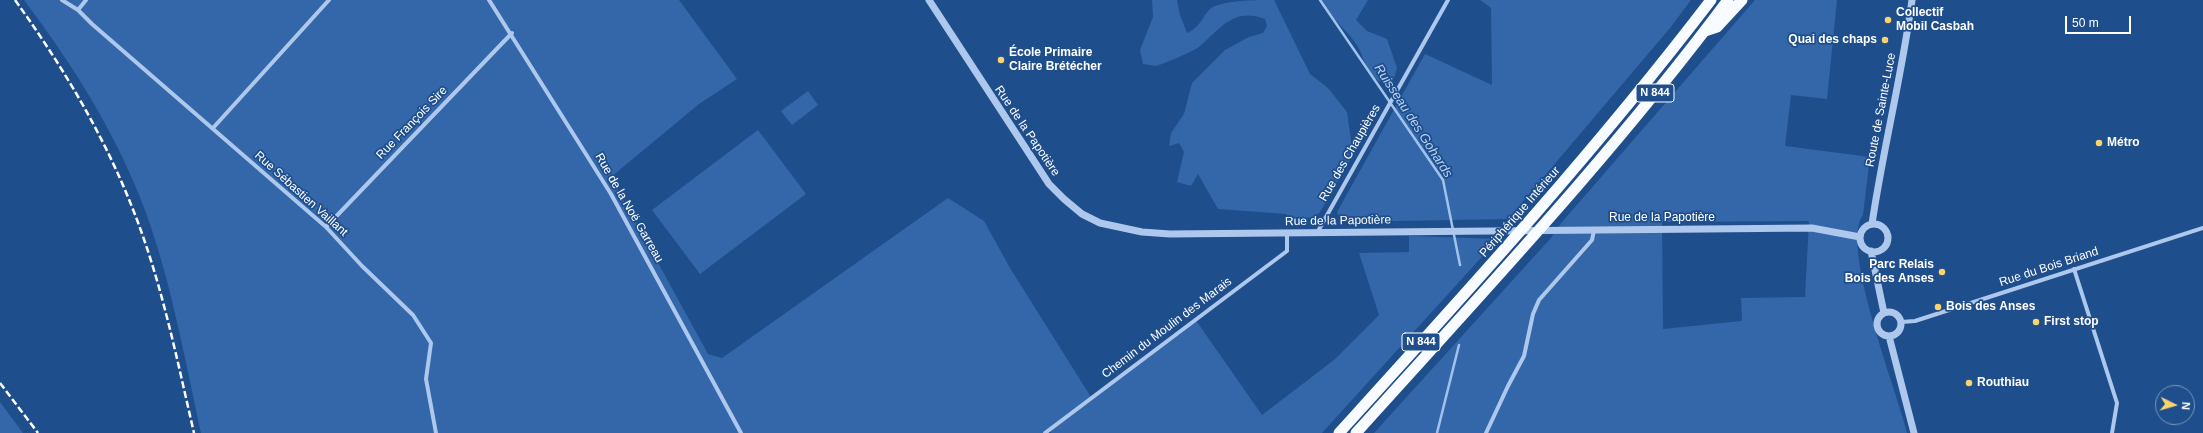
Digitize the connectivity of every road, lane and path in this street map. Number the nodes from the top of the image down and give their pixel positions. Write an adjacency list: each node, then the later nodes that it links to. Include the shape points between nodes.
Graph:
1 (62, 0): 11 (street, Rue Sébastien Vaillant)
2 (86, 0): 11 (street)
3 (329, 0): 14 (street)
4 (489, 0): 13 (street, Rue de la Noë Garreau)
5 (929, 0): 19 (street, Rue de la Papotière, via 1049,184 1082,214 1100,222 1142,232)
6 (1448, 0): 20 (street, Rue des Chaupières)
7 (1711, 0): 30 (highway, Périphérique Intérieur / N 844, via 1648,82 1537,212)
8 (1728, 0): 12 (highway, N 844)
9 (1742, 0): 12 (highway, via 1717,27)
10 (1912, 0): 15 (street, Route de Sainte-Luce)
11 (78, 10): 14 (street, Rue Sébastien Vaillant)
12 (1704, 31): 31 (highway, N 844, via 1552,216)
13 (512, 34): 16 (street, Rue François Sire); 28 (street, Rue de la Noë Garreau, via 612,194)
14 (212, 128): 16 (street, Rue Sébastien Vaillant)
15 (1872, 224): 21 (street, via 1863,229); 22 (street, via 1884,228 1889,238 1882,250)
16 (326, 227): 27 (street, Rue Sébastien Vaillant, via 413,315 426,332 431,343 426,378)
17 (2203, 228): 23 (street, Rue du Bois Briand)
18 (1594, 230): 20 (street, Rue de la Papotière); 21 (street, Rue de la Papotière, via 1812,228); 32 (street, via 1592,240 1539,300 1533,314 1524,356)
19 (1287, 233): 20 (street, Rue de la Papotière); 29 (street, Chemin du Moulin des Marais, via 1287,251)
20 (1316, 233)
21 (1860, 237): 22 (street, via 1862,245)
22 (1871, 251): 24 (street)
23 (2074, 269): 25 (street, Rue du Bois Briand, via 1915,321); 34 (street, via 2117,403)
24 (1884, 313): 25 (street, via 1895,314); 26 (street, via 1879,318 1877,326 1880,332)
25 (1901, 322): 26 (street, via 1900,330)
26 (1889, 336): 33 (street)
27 (436, 433)
28 (741, 433)
29 (1045, 433)
30 (1339, 433)
31 (1356, 433)
32 (1486, 433)
33 (1914, 433)
34 (2112, 433)

